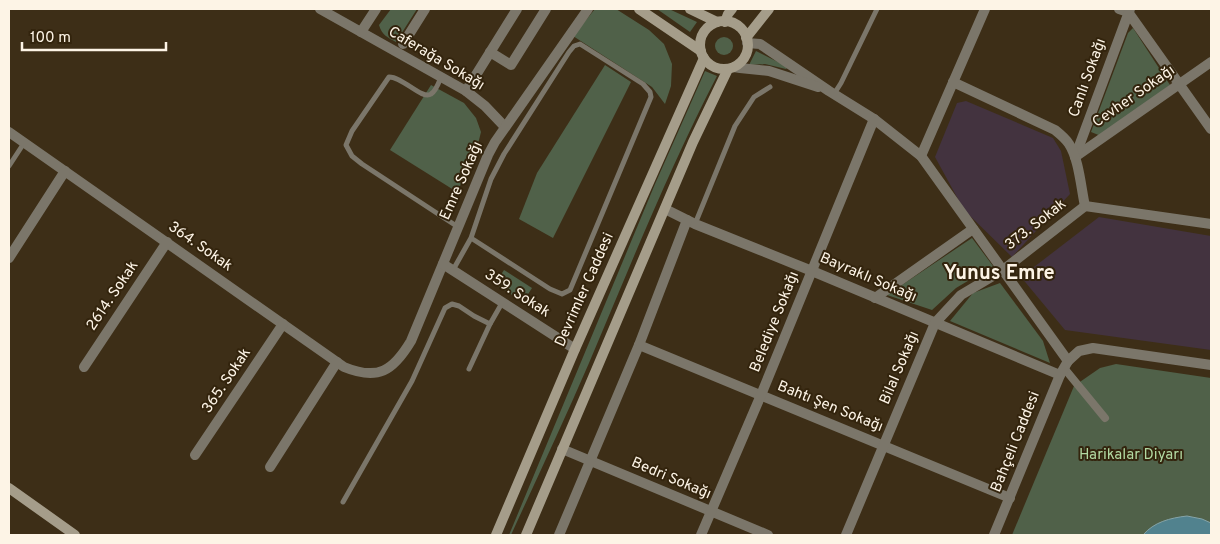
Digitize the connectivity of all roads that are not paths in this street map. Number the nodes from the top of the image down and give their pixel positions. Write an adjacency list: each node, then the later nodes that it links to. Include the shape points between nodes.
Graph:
1 (320, 9): 15 (street, Caferağa Sokağı)
2 (376, 9): 15 (street)
3 (425, 9): 17 (street)
4 (517, 9): 18 (street)
5 (546, 9): 18 (street, via 511,65)
6 (588, 9): 29 (street, Emre Sokağı)
7 (639, 9): 19 (main road)
8 (690, 9): 14 (main road)
9 (732, 9): 14 (main road)
10 (769, 9): 16 (main road)
11 (877, 9): 27 (lane, via 841,83)
12 (985, 9): 23 (street)
13 (1126, 10): 24 (street); 34 (street, Canlı Sokağı)
14 (721, 22): 16 (main road, via 738,27); 19 (main road, via 705,30 700,44)
15 (361, 32): 22 (street, Caferağa Sokağı)
16 (747, 41): 21 (main road, via 744,58); 27 (street, via 760,44)
17 (402, 44)
18 (490, 52): 26 (street)
19 (702, 55): 21 (main road, via 714,67); 56 (main road, Devrimler Caddesi)
20 (1211, 62): 24 (street, Cevher Sokağı)
21 (731, 68): 27 (street, via 768,70); 38 (main road, via 693,142)
22 (441, 77): 26 (street, Caferağa Sokağı); 41 (lane, via 428,96 395,76 388,76 346,145 362,164)
23 (953, 82): 33 (street); 34 (street, via 1055,130 1069,144)
24 (1179, 84): 30 (street); 34 (street, Cevher Sokağı)
25 (770, 87): 39 (lane, via 754,97 735,126)
26 (466, 91): 29 (street, Caferağa Sokağı)
27 (832, 92): 28 (street)
28 (874, 119): 33 (street); 49 (street, Belediye Sokağı)
29 (505, 127): 41 (street, Emre Sokağı, via 488,155)
30 (1211, 129)
31 (9, 132): 32 (street, 364. Sokak)
32 (24, 143): 35 (lane); 36 (street, 364. Sokak)
33 (921, 156): 42 (street)
34 (1075, 157): 37 (street)
35 (9, 166)
36 (65, 171): 44 (street, 364. Sokak); 45 (street)
37 (1085, 206): 40 (street); 48 (street, 373. Sokak)
38 (664, 209): 39 (street, Bayraklı Sokağı); 66 (main road)
39 (691, 222): 49 (street, Bayraklı Sokağı); 55 (street)
40 (1211, 224)
41 (458, 227): 46 (street, Emre Sokağı)
42 (973, 228): 48 (street); 50 (street)
43 (471, 238): 43 (lane, via 550,289 562,294 570,290 651,97 650,92 643,84 580,44 574,46 491,178); 47 (lane)
44 (167, 242): 53 (street, 364. Sokak); 59 (street, 2614. Sokak)
45 (9, 258)
46 (443, 264): 47 (street, 359. Sokak); 62 (street, Emre Sokağı, via 411,341 396,361)
47 (453, 270): 51 (street, 359. Sokak)
48 (1003, 270): 52 (street, 373. Sokak, via 961,294); 60 (street)
49 (812, 271): 50 (street, Bayraklı Sokağı); 63 (street, Belediye Sokağı)
50 (875, 298): 52 (street, Bayraklı Sokağı)
51 (503, 302): 54 (lane); 56 (street, 359. Sokak)
52 (935, 323): 60 (street, Bayraklı Sokağı); 65 (street, Bilal Sokağı)
53 (283, 324): 57 (street, 364. Sokak); 67 (street, 365. Sokak)
54 (490, 324): 61 (lane); 72 (lane, via 459,306 452,304 445,308 412,381)
55 (639, 345): 63 (street, Bahtı Şen Sokağı); 68 (street)
56 (575, 349): 75 (main road, Devrimler Caddesi)
57 (337, 362): 62 (street, 364. Sokak, via 357,372); 69 (street)
58 (1211, 365): 60 (street, via 1094,348 1079,351)
59 (84, 366)
60 (1064, 368): 64 (street); 71 (street, Bahçeli Caddesi)
61 (469, 369)
62 (379, 372)
63 (761, 395): 65 (street, Bahtı Şen Sokağı); 73 (street, Belediye Sokağı)
64 (1105, 418)
65 (884, 446): 71 (street, Bahtı Şen Sokağı); 80 (street, Bilal Sokağı)
66 (562, 449): 68 (street, Bedri Sokağı); 76 (main road)
67 (195, 455)
68 (590, 461): 73 (street, Bedri Sokağı); 77 (street)
69 (270, 468)
70 (9, 488): 74 (main road)
71 (1010, 498): 81 (street, Bahçeli Caddesi)
72 (343, 502)
73 (711, 512): 78 (street, Belediye Sokağı); 79 (street, Bedri Sokağı)
74 (75, 535)
75 (496, 535)
76 (526, 535)
77 (559, 535)
78 (701, 535)
79 (768, 535)
80 (846, 535)
81 (994, 535)

